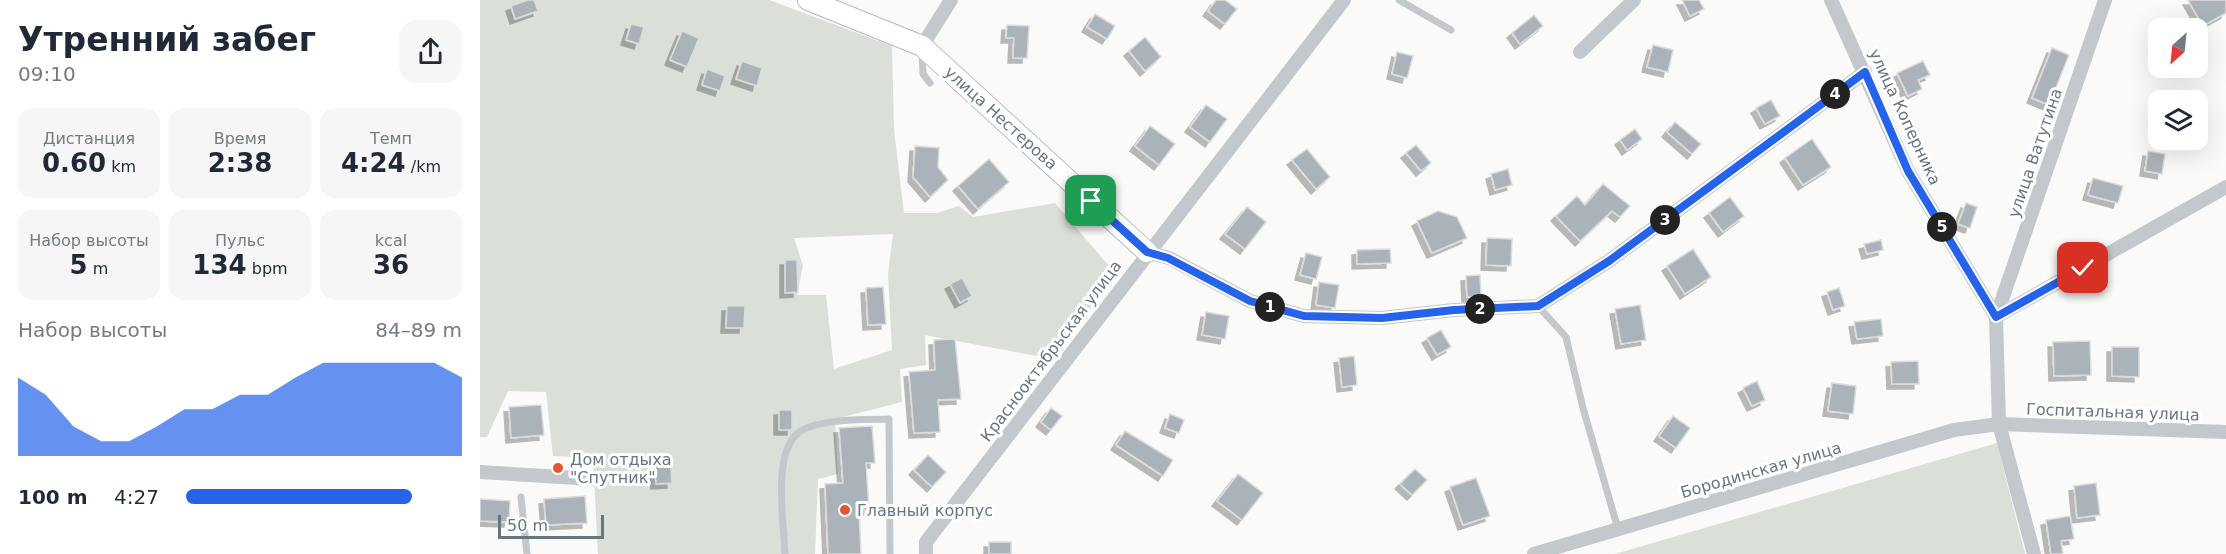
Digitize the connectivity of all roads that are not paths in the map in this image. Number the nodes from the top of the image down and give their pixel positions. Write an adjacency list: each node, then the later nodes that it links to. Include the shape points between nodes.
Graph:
1 (808, 0): 9 (street)
2 (951, 0): 9 (street)
3 (1344, 0): 14 (street, Краснооктябрьская улица)
4 (1400, 0): 8 (lane)
5 (1634, 0): 10 (street)
6 (1831, 0): 11 (street, улица Коперника)
7 (2105, 0): 16 (street, улица Ватутина)
8 (1451, 30)
9 (922, 46): 12 (lane, via 923,74); 14 (street, улица Нестерова)
10 (1580, 52)
11 (1865, 72): 15 (street, улица Нестерова, via 1609,261); 16 (street, улица Коперника, via 1908,171)
12 (930, 83)
13 (2226, 187): 16 (street)
14 (1147, 252): 15 (street, улица Нестерова, via 1168,258 1250,301 1304,316 1382,318); 26 (street, Краснооктябрьская улица, via 926,542)
15 (1538, 306): 22 (lane, via 1566,337)
16 (1996, 317): 17 (street, улица Коперника)
17 (1999, 424): 18 (street, Госпитальная улица); 22 (street, Бородинская улица, via 1954,430); 28 (street, улица Коперника)
18 (2226, 432)
19 (480, 472): 20 (street)
20 (593, 479)
21 (521, 497): 23 (lane)
22 (1618, 529): 27 (street, Бородинская улица)
23 (527, 554)
24 (785, 554): 25 (lane, via 781,475 788,447 798,432 822,423 889,419)
25 (890, 554)
26 (926, 554)
27 (1534, 554)
28 (2034, 554)

